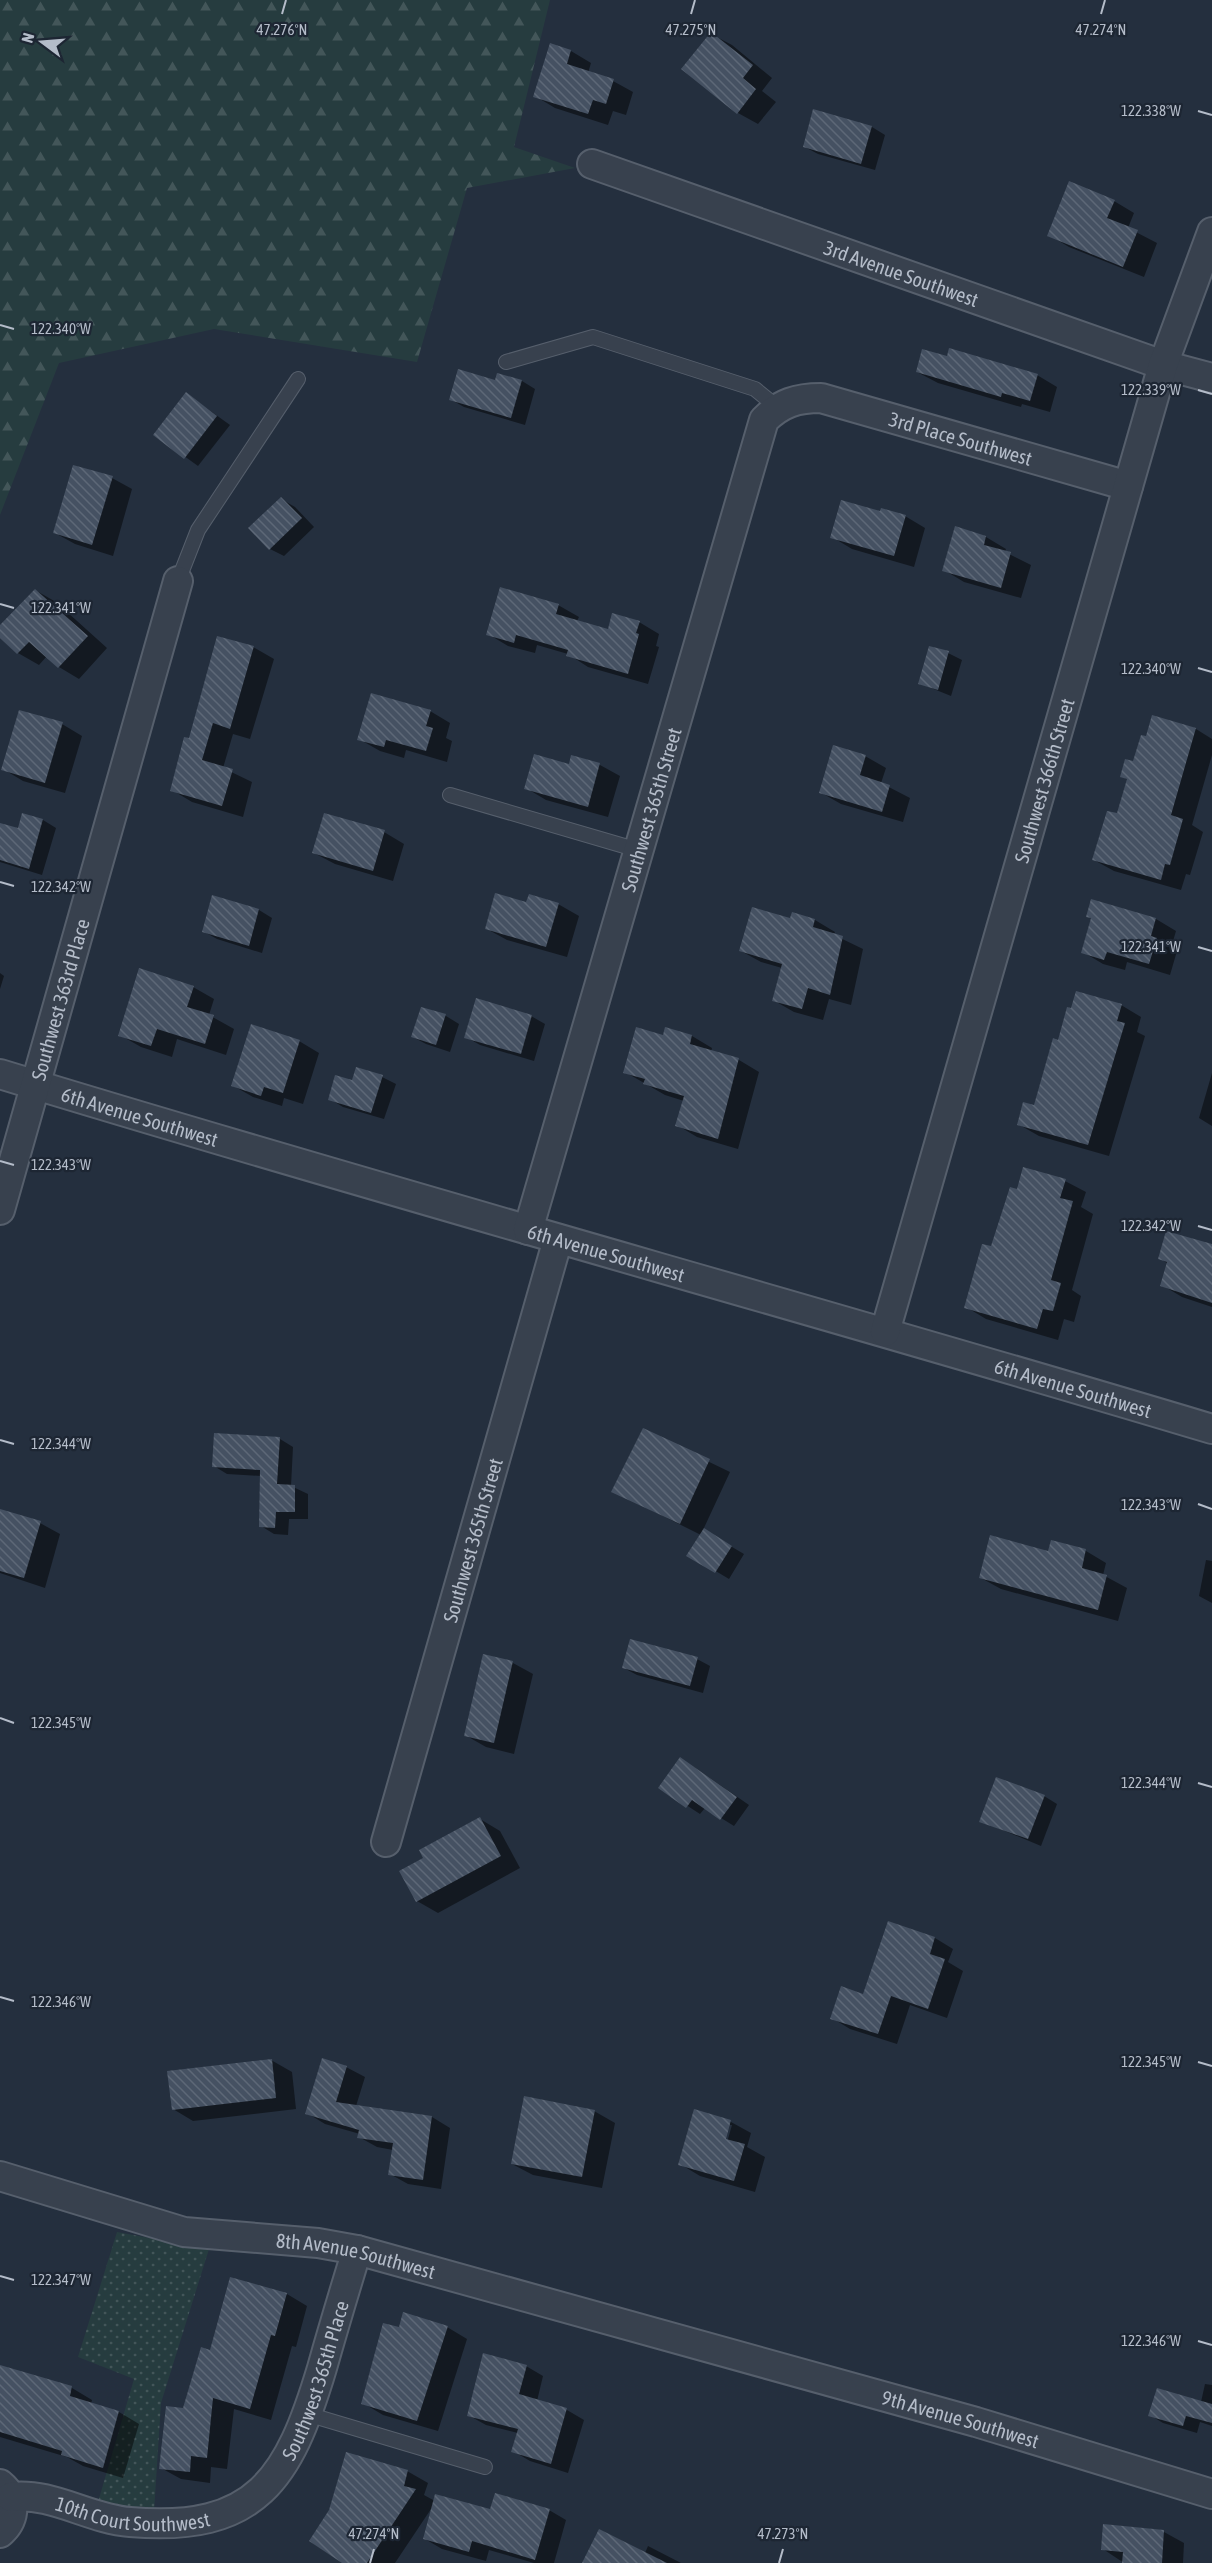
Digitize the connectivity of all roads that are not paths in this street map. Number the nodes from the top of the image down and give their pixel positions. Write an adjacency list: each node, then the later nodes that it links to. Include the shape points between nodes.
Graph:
1 (592, 164): 4 (street, 3rd Avenue Southwest)
2 (1212, 232): 4 (street, Southwest 366th Street)
3 (506, 362): 7 (lane, via 593,337 755,389)
4 (1163, 365): 5 (street, 3rd Avenue Southwest); 8 (street, Southwest 366th Street)
5 (1212, 378)
6 (298, 379): 9 (lane, via 198,530)
7 (784, 404): 8 (street, 3rd Place Southwest, via 821,398); 11 (street, Southwest 365th Street, via 764,420)
8 (1128, 486): 17 (street, Southwest 366th Street)
9 (178, 581): 13 (street, Southwest 363rd Place)
10 (450, 795): 11 (lane)
11 (638, 850): 15 (street, Southwest 365th Street)
12 (0, 1074): 13 (street, 6th Avenue Southwest)
13 (34, 1084): 14 (street, Southwest 363rd Place); 15 (street, 6th Avenue Southwest)
14 (0, 1210)
15 (528, 1230): 16 (street, 6th Avenue Southwest)
16 (558, 1239): 17 (street, 6th Avenue Southwest); 19 (street, Southwest 365th Street)
17 (885, 1332): 18 (street, 6th Avenue Southwest)
18 (1212, 1429)
19 (386, 1842)
20 (0, 2176): 21 (street, 8th Avenue Southwest, via 183,2232)
21 (357, 2250): 22 (street, 8th Avenue Southwest); 23 (street, Southwest 365th Place)
22 (708, 2348): 26 (street, 9th Avenue Southwest, via 976,2422)
23 (307, 2414): 24 (lane); 27 (street, Southwest 365th Place, via 288,2459 274,2479)
24 (486, 2467)
25 (6, 2490): 27 (street, 10th Court Southwest, via 95,2516 161,2524 195,2523); 28 (street, 10th Court Southwest, via 12,2517)
26 (1212, 2494)
27 (251, 2499)
28 (0, 2533)

